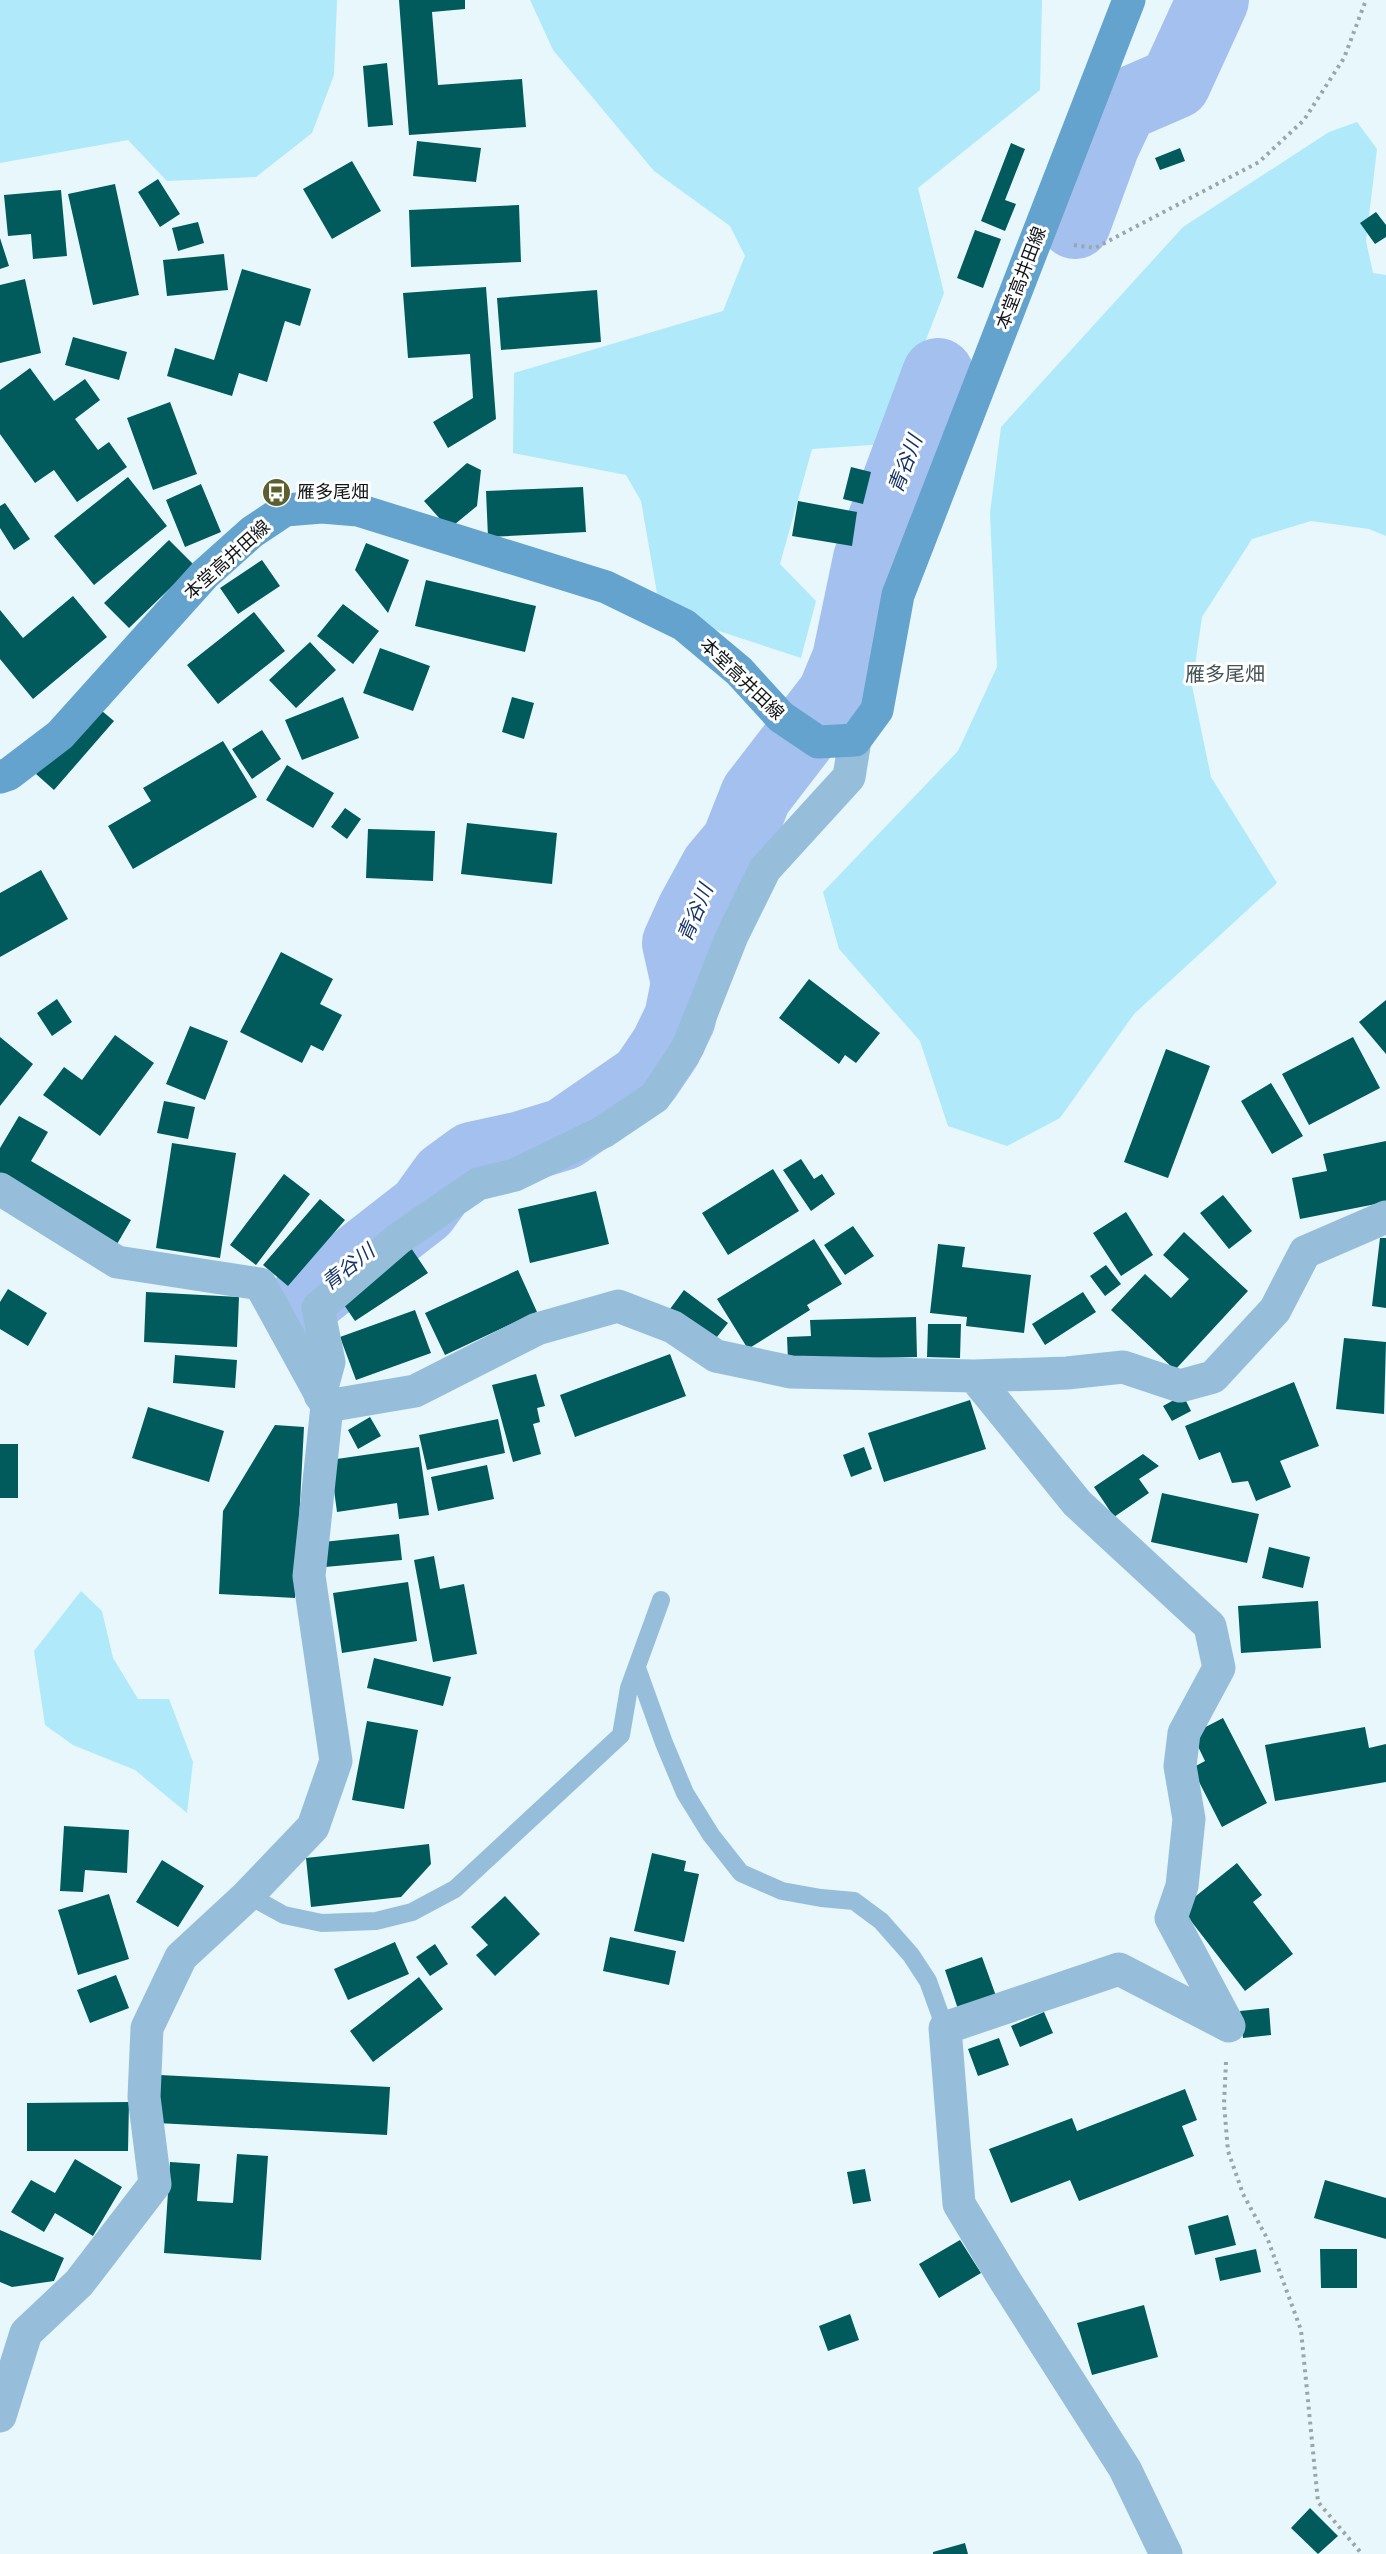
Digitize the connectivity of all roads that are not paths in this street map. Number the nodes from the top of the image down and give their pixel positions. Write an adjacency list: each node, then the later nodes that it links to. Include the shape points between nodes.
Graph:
1 (1129, 0): 2 (main road, 本堂高井田線, via 898,595 877,710)
2 (855, 740): 3 (main road, 本堂高井田線, via 818,742 781,717 739,671 684,625 606,587 358,510 322,507 285,510 252,532 205,574 60,735); 7 (street, via 849,777 765,869 732,936 688,1047 656,1097 603,1132 515,1175 478,1184 398,1239 318,1308 329,1362)
3 (0, 777)
4 (0, 1189): 7 (street, via 117,1262 260,1284)
5 (1386, 1217): 6 (street, via 1305,1252 1275,1310 1213,1377 1180,1386 1123,1367)
6 (974, 1376): 7 (street, via 790,1372 716,1356 673,1327 618,1306 537,1329 415,1390); 11 (street, via 1077,1503 1210,1626 1219,1668 1184,1733 1180,1766 1189,1820 1182,1886 1171,1918 1229,2026 1119,1969)
7 (324, 1400): 10 (street, via 309,1576 336,1761 313,1827)
8 (661, 1600): 9 (lane)
9 (637, 1668): 10 (lane, via 629,1688 621,1734 455,1889 412,1912 376,1921 322,1923 284,1915); 11 (lane, via 685,1793 741,1873 782,1891 854,1901 881,1921 928,1981)
10 (248, 1895): 12 (street, via 181,1957 147,2028 144,2097 155,2184 79,2283 26,2333)
11 (945, 2028): 13 (street, via 959,2204 1125,2469)
12 (0, 2416)
13 (1166, 2554)

